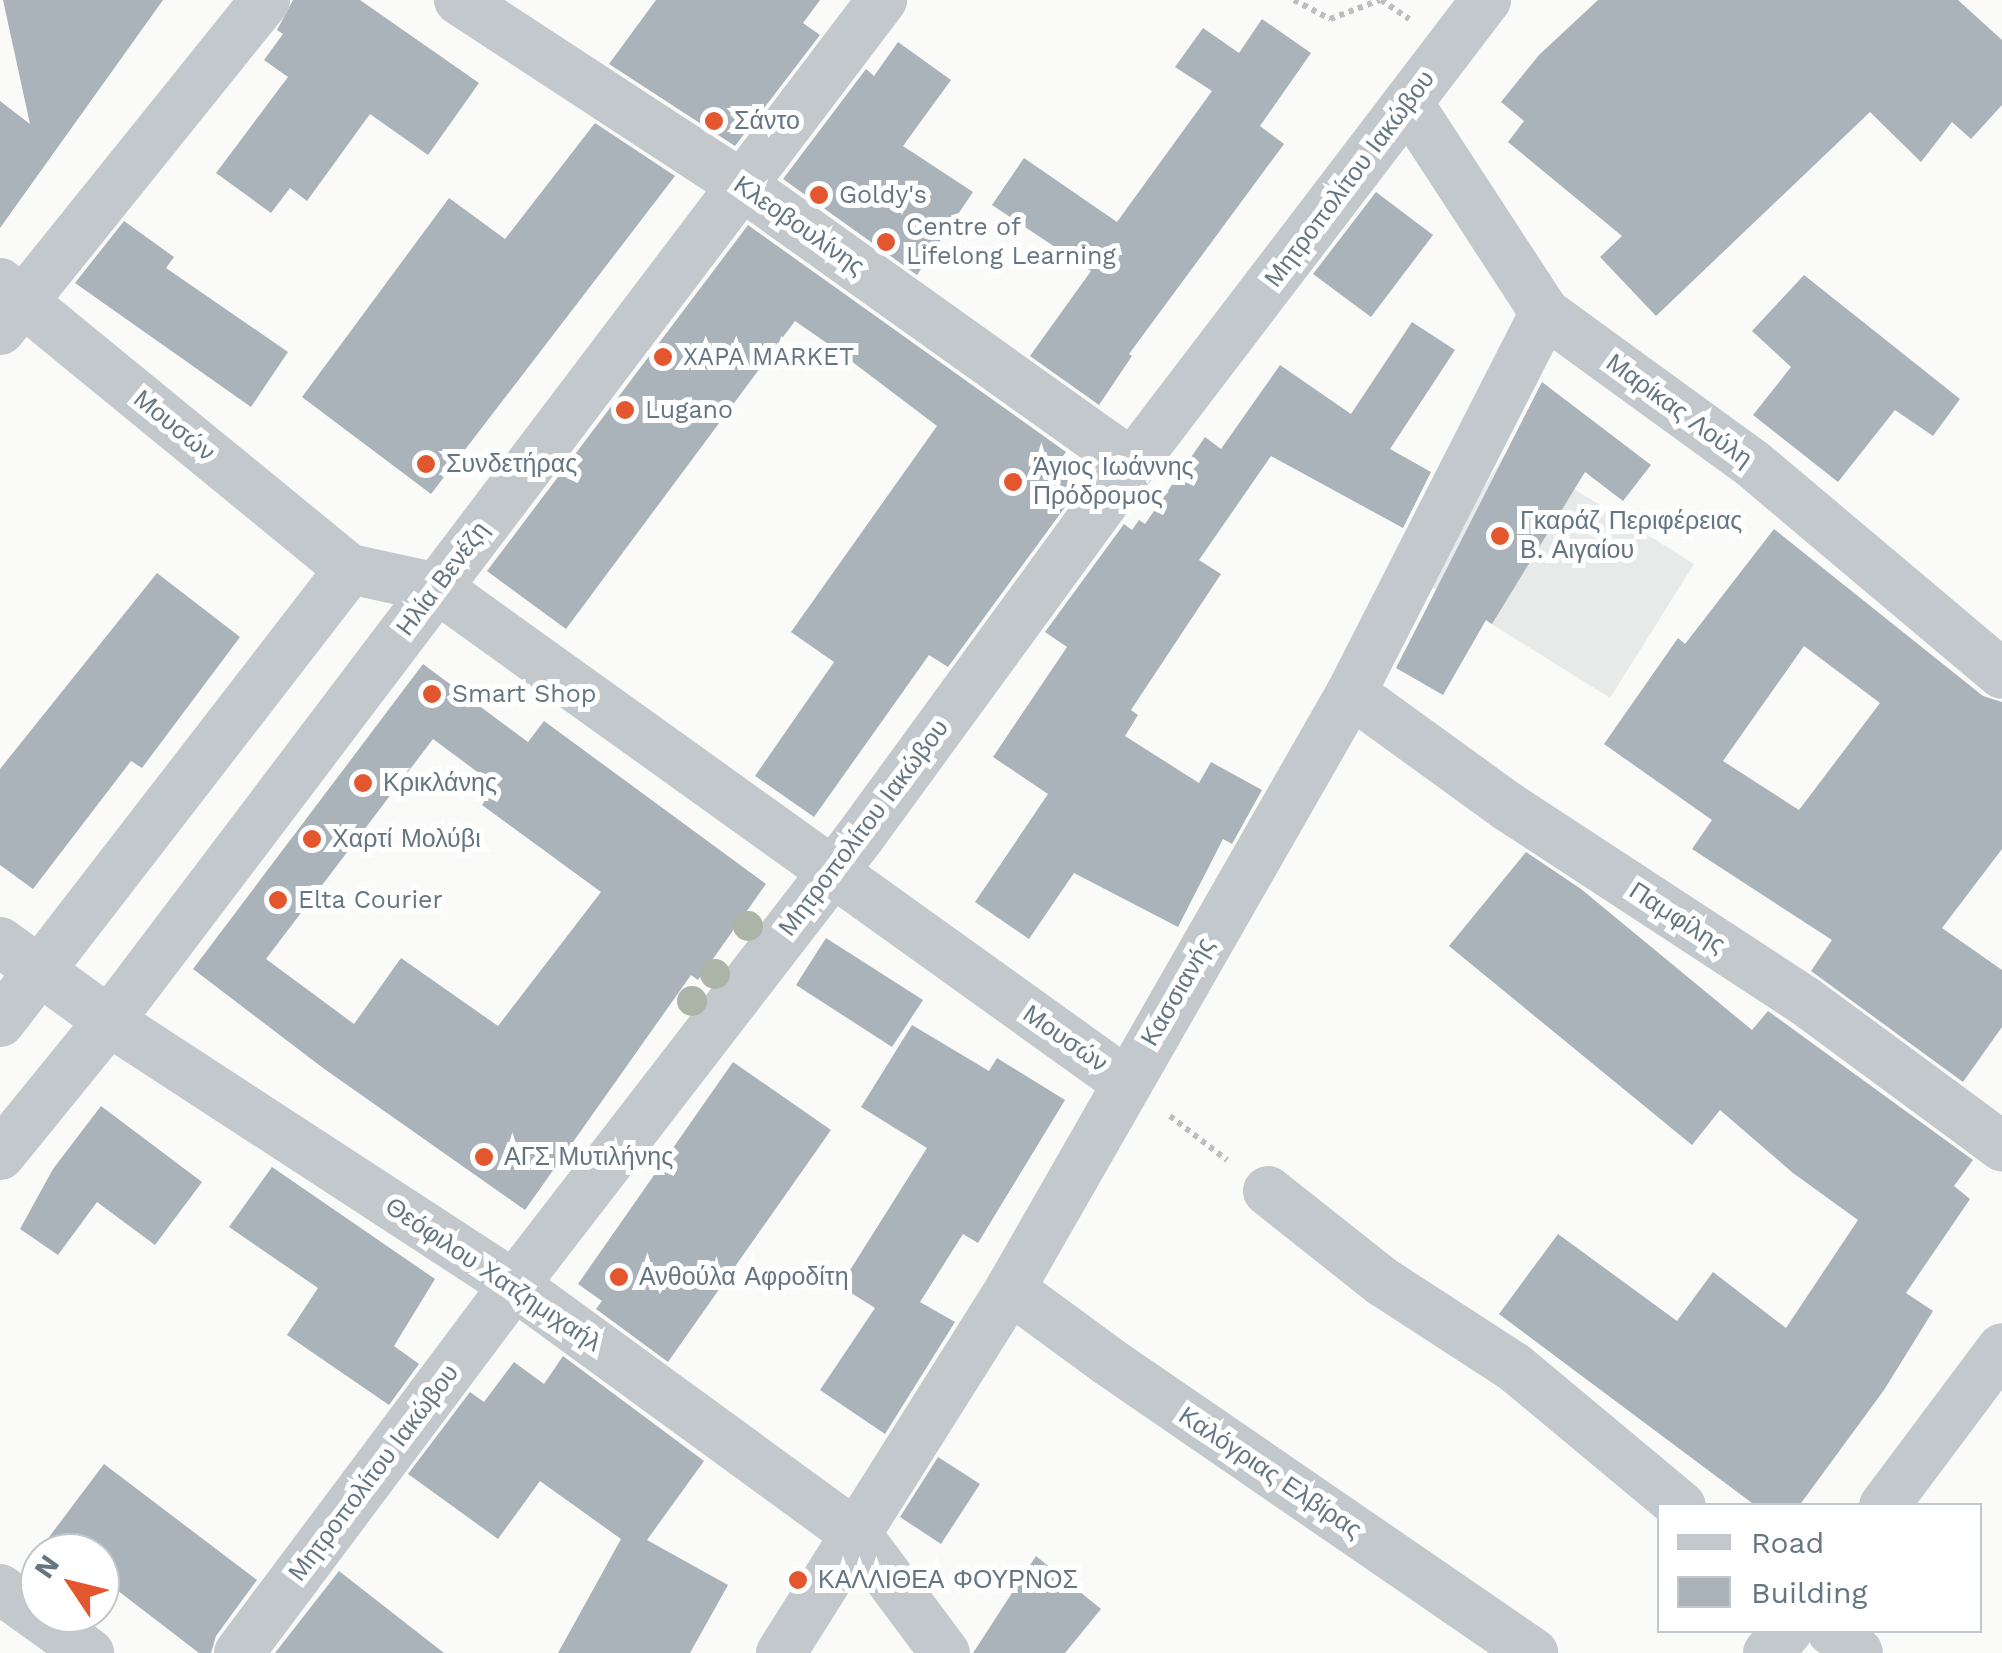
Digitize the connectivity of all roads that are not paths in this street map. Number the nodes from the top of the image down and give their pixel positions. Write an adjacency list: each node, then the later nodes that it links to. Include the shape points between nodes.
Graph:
1 (266, 0): 7 (street)
2 (459, 0): 6 (street, Κλεοβουλίνης)
3 (882, 0): 6 (street, Ηλία Βενέζη)
4 (1486, 0): 5 (street, Μητροπολίτου Ιακώβου)
5 (1408, 103): 8 (street, Μαρίκας Λούλη); 9 (street, Μητροπολίτου Ιακώβου)
6 (740, 184): 9 (street, Κλεοβουλίνης); 11 (street, Ηλία Βενέζη)
7 (8, 304): 10 (street, Μουσών)
8 (1545, 313): 12 (street, Μαρίκας Λούλη, via 1754,465); 13 (street, Κασσιανής)
9 (1132, 464): 14 (street, Μητροπολίτου Ιακώβου)
10 (350, 569): 11 (street); 16 (street)
11 (437, 588): 14 (street, Μουσών); 17 (street, Ηλία Βενέζη)
12 (2002, 674)
13 (1351, 693): 19 (street, Κασσιανής); 20 (street, Παμφίλης, via 1507,806 1805,1001)
14 (830, 874): 19 (street, Μουσών); 23 (street, Μητροπολίτου Ιακώβου)
15 (0, 942): 16 (street, Θεόφιλου Χατζημιχαήλ)
16 (42, 972): 17 (street, Θεόφιλου Χατζημιχαήλ); 18 (street)
17 (109, 1021): 21 (street, Ηλία Βενέζη); 23 (street, Θεόφιλου Χατζημιχαήλ)
18 (0, 1022)
19 (1126, 1082): 24 (street, Κασσιανής)
20 (2002, 1146)
21 (0, 1156)
22 (1268, 1191): 26 (street, via 1383,1282 1514,1366)
23 (514, 1285): 28 (street, Θεόφιλου Χατζημιχαήλ); 33 (street, Μητροπολίτου Ιακώβου)
24 (1010, 1289): 28 (street, Κασσιανής); 36 (street, Καλόγριας Ελβίρας)
25 (2002, 1348): 27 (street)
26 (1677, 1503)
27 (1886, 1503)
28 (857, 1535): 34 (street, Κασσιανής); 35 (street, Θεόφιλου Χατζημιχαήλ)
29 (0, 1589): 32 (street)
30 (1785, 1633): 37 (street)
31 (1835, 1633): 38 (street)
32 (88, 1653)
33 (239, 1653)
34 (781, 1653)
35 (945, 1653)
36 (1532, 1653)
37 (1768, 1653)
38 (1858, 1653)

